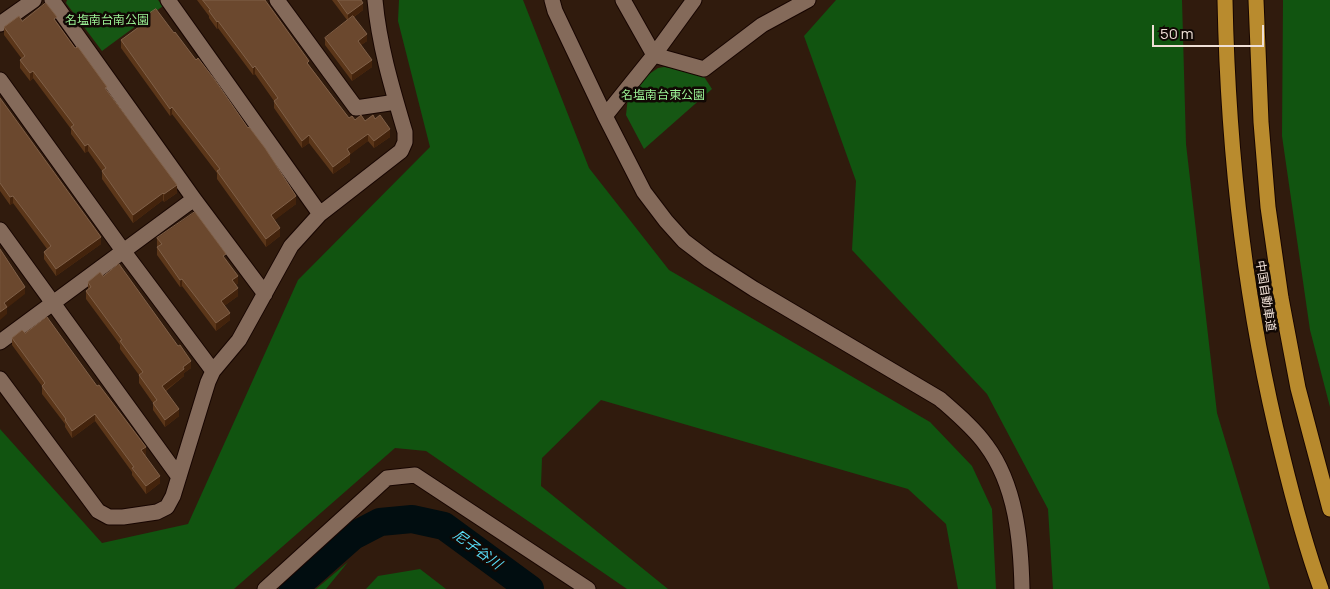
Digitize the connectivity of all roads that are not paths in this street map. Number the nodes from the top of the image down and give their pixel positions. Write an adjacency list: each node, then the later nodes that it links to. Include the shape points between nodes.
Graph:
1 (34, 0): 12 (street)
2 (52, 0): 17 (street)
3 (168, 0): 18 (street)
4 (277, 0): 15 (street, via 356,108)
5 (376, 0): 15 (street, via 377,24)
6 (552, 0): 16 (street)
7 (623, 0): 13 (street)
8 (694, 0): 13 (street)
9 (808, 0): 13 (street, via 762,25 704,69)
10 (1225, 0): 31 (highway, 中国自動車道, via 1230,124 1251,306 1268,398 1290,489)
11 (1256, 0): 27 (highway, 中国自動車道, via 1260,122 1281,298 1298,388)
12 (0, 24)
13 (654, 55): 16 (street)
14 (0, 80): 20 (street)
15 (396, 102): 18 (street, via 405,132 401,151)
16 (605, 116): 30 (street, via 644,192 684,241 754,290 940,398 986,445 1004,474 1014,511)
17 (194, 199): 20 (street); 21 (street)
18 (320, 214): 21 (street, via 291,246)
19 (0, 230): 22 (street)
20 (124, 252): 22 (street); 24 (street)
21 (265, 294): 24 (street, via 239,340)
22 (53, 303): 23 (street); 26 (street)
23 (0, 342)
24 (213, 371): 26 (street)
25 (0, 380): 26 (street, via 98,511 109,517 162,510 173,496)
26 (179, 477)
27 (1330, 509)
28 (265, 589): 29 (street, via 387,478 415,475)
29 (588, 589)
30 (1022, 589)
31 (1320, 589)

